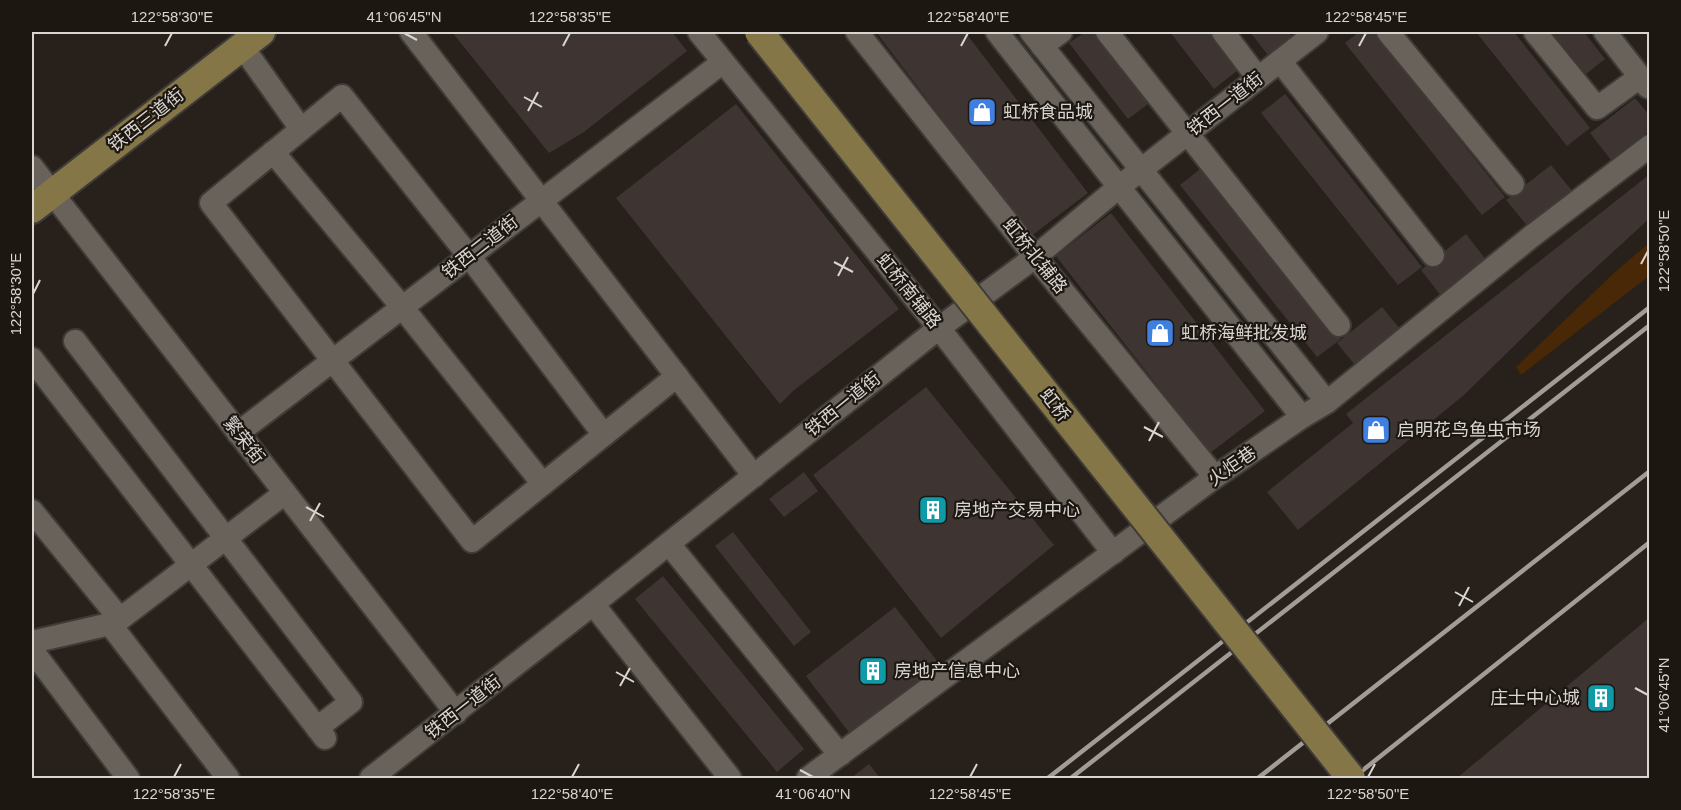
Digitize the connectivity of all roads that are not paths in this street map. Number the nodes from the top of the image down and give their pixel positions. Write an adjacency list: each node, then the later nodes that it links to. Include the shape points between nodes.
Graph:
1 (411, 32): 27 (street)
2 (699, 32): 16 (street, 虹桥南辅路)
3 (759, 32): 63 (main road, 虹桥, bridge)
4 (857, 32): 31 (street, 虹桥北辅路)
5 (997, 32): 26 (street)
6 (1061, 32): 14 (street)
7 (1107, 32): 20 (street)
8 (1223, 32): 17 (street)
9 (1389, 32): 25 (street)
10 (1535, 32): 18 (street, via 1597,108)
11 (1605, 32): 18 (street)
12 (1311, 33): 15 (street, 铁西一道街)
13 (251, 39): 19 (street); 28 (main road, 铁西三道街)
14 (1036, 39): 24 (street)
15 (1280, 61): 17 (street, 铁西一道街); 29 (street)
16 (723, 62): 27 (street, 铁西二道街); 34 (street, 虹桥南辅路)
17 (1258, 78): 20 (street, 铁西一道街)
18 (1645, 83)
19 (301, 129): 22 (street); 30 (street, via 342,96)
20 (1188, 134): 24 (street, 铁西一道街); 33 (street)
21 (1650, 146): 39 (street, 火炬巷)
22 (273, 152): 32 (street); 37 (street, via 211,203)
23 (32, 167): 28 (street, 繁荣街)
24 (1141, 170): 26 (street, 铁西一道街); 39 (street)
25 (1513, 184)
26 (1119, 187): 31 (street, 铁西一道街); 40 (street)
27 (541, 200): 30 (street, 铁西二道街); 38 (street)
28 (42, 201): 41 (street, 繁荣街)
29 (1433, 255)
30 (469, 256): 32 (street, 铁西二道街); 42 (street)
31 (1035, 256): 34 (street, 铁西一道街); 44 (street, 虹桥北辅路)
32 (402, 307): 37 (street, 铁西二道街); 45 (street)
33 (1339, 325)
34 (939, 328): 43 (street, 铁西一道街); 50 (street, 虹桥南辅路)
35 (75, 341): 48 (street)
36 (32, 359): 51 (street)
37 (333, 360): 41 (street, 铁西二道街); 45 (street, via 472,542)
38 (677, 376): 42 (street); 43 (street)
39 (1327, 402): 40 (street, 火炬巷)
40 (1302, 417): 44 (street, 火炬巷)
41 (238, 433): 46 (street, 繁荣街)
42 (604, 435): 45 (street)
43 (754, 476): 49 (street, 铁西一道街)
44 (1215, 477): 50 (street, 火炬巷)
45 (543, 484)
46 (285, 493): 48 (street); 56 (street, 繁荣街)
47 (32, 514): 53 (street)
48 (226, 538): 51 (street); 51 (street, via 351,702 321,733)
49 (669, 544): 52 (street, 铁西一道街); 57 (street)
50 (1113, 553): 57 (street, 火炬巷)
51 (190, 566): 53 (street)
52 (593, 604): 56 (street, 铁西一道街); 61 (street)
53 (115, 622): 54 (street); 59 (street)
54 (32, 642)
55 (32, 650): 58 (street)
56 (456, 713): 60 (street, 铁西一道街)
57 (840, 755): 62 (street, 火炬巷)
58 (128, 778)
59 (228, 778)
60 (371, 778)
61 (730, 778)
62 (808, 778)
63 (1351, 778)

